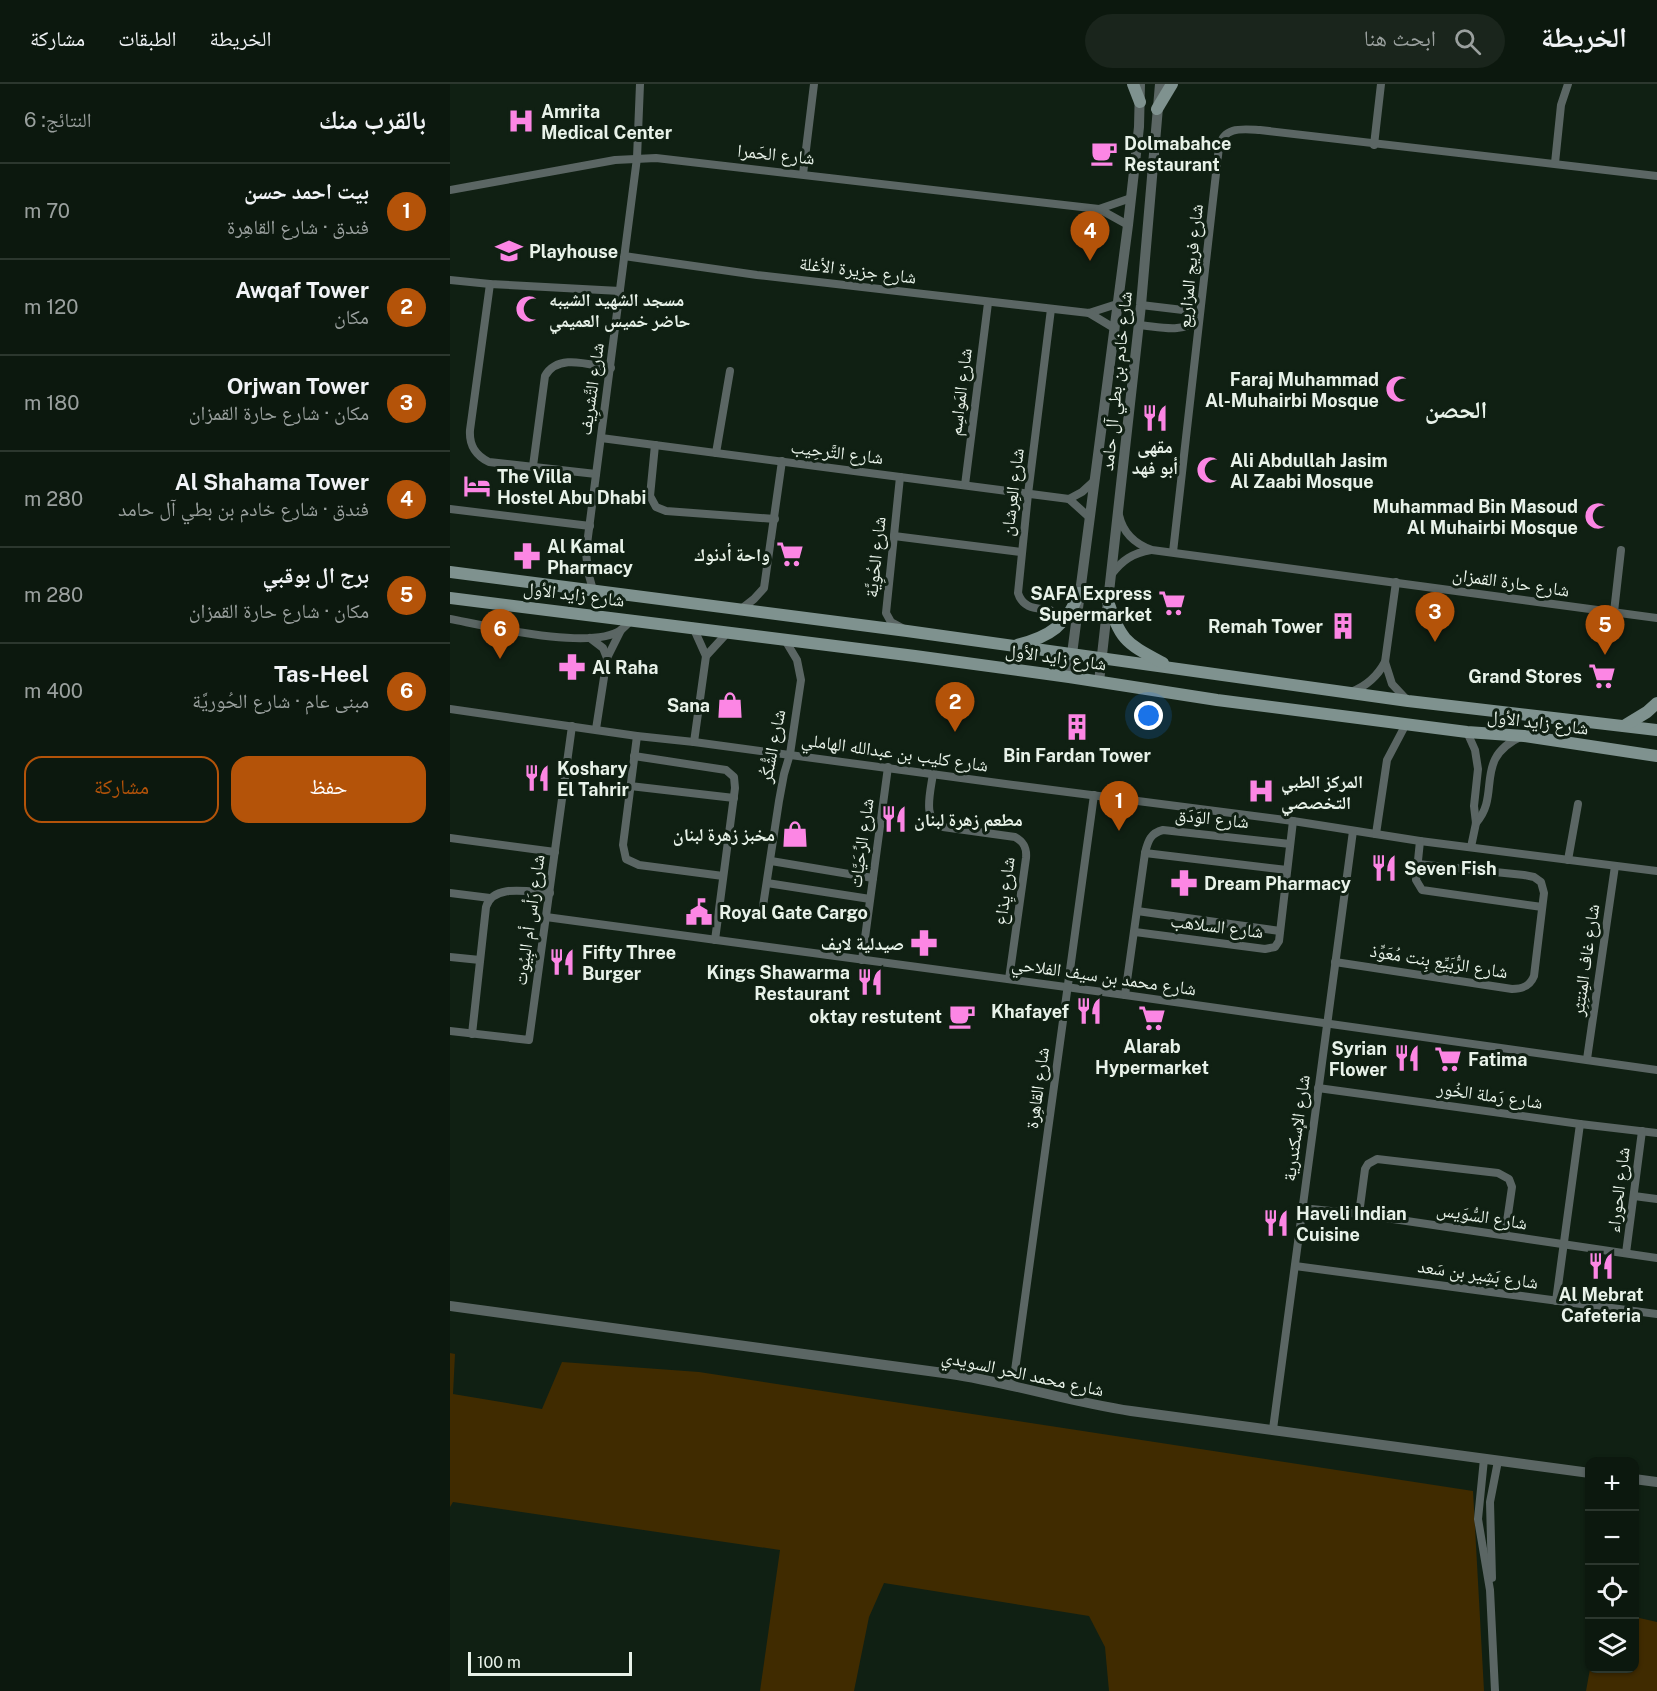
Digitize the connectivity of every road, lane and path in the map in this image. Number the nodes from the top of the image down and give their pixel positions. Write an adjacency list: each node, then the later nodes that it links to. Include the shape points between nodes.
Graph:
1 (640, 84): 12 (street, شارع التَّشرِيف)
2 (814, 84): 14 (street)
3 (1133, 84): 9 (main road)
4 (1140, 84): 9 (street, شارع خادم بن بطي آل حامد)
5 (1160, 84): 10 (street, شارع خادم بن بطي آل حامد)
6 (1172, 84): 10 (main road)
7 (1381, 84): 11 (street)
8 (1568, 84): 13 (street)
9 (1140, 102): 17 (street, شارع خادم بن بطي آل حامد)
10 (1157, 109): 26 (street, شارع خادم بن بطي آل حامد)
11 (1374, 145): 13 (street, شارع فريج المزاريع); 53 (street, شارع فريج المزاريع, via 1240,129 1228,132 1221,141)
12 (637, 158): 14 (street, شارع الحَمرا); 16 (street, شارع الحَمرا); 20 (street, شارع التَّشرِيف)
13 (1555, 163): 15 (street, شارع فريج المزاريع)
14 (803, 174): 18 (street, شارع الحَمرا)
15 (1657, 176)
16 (450, 190)
17 (1131, 198): 18 (street, شارع الحَمرا); 19 (street, شارع خادم بن بطي آل حامد)
18 (1099, 209): 19 (street, شارع الحَمرا)
19 (1128, 225): 25 (street, شارع خادم بن بطي آل حامد)
20 (624, 256): 23 (street, شارع التَّشرِيف); 24 (street, شارع جزيرة الأغلة)
21 (450, 280): 22 (street)
22 (490, 284): 23 (street); 37 (street, via 470,430 472,446 489,462)
23 (620, 291): 31 (street, شارع التَّشرِيف)
24 (988, 303): 27 (street, شارع جزيرة الأغلة); 41 (street, شارع المَواسِم)
25 (1117, 304): 28 (street, شارع جزيرة الأغلة); 30 (street, شارع خادم بن بطي آل حامد)
26 (1141, 305): 29 (street, شارع خادم بن بطي آل حامد); 29 (street, via 1184,310 1198,318 1184,328)
27 (1051, 309): 28 (street, شارع جزيرة الأغلة); 42 (street, شارع العِرشان)
28 (1089, 313): 30 (street, شارع جزيرة الأغلة)
29 (1138, 325): 45 (street, شارع خادم بن بطي آل حامد)
30 (1114, 328): 40 (street, شارع خادم بن بطي آل حامد)
31 (611, 368): 33 (street, شارع التَّشرِيف); 37 (street, via 562,362 548,369)
32 (730, 370): 35 (street)
33 (601, 438): 34 (street, شارع التَّرحِيب); 38 (street, شارع التَّشرِيف)
34 (655, 445): 35 (street, شارع التَّرحِيب); 47 (street, via 650,496 656,507)
35 (716, 453): 36 (street, شارع التَّرحِيب)
36 (782, 462): 39 (street, شارع التَّرحِيب); 47 (street)
37 (533, 466): 38 (street)
38 (596, 474): 48 (street, شارع التَّشرِيف)
39 (900, 477): 41 (street, شارع التَّرحِيب); 49 (street, شارع الحُوِيَّة)
40 (1093, 482): 43 (street); 46 (street, شارع خادم بن بطي آل حامد)
41 (966, 485): 42 (street, شارع التَّرحِيب)
42 (1028, 494): 43 (street, شارع التَّرحِيب); 52 (street, شارع العِرشان)
43 (1070, 499): 46 (street)
44 (450, 509): 48 (street)
45 (1118, 512): 50 (street, شارع حارة القمزان, via 1129,536); 55 (street, شارع خادم بن بطي آل حامد)
46 (1089, 517): 58 (street, شارع خادم بن بطي آل حامد)
47 (775, 519): 61 (street, via 764,588)
48 (590, 525): 57 (street, شارع التَّشرِيف, via 586,559)
49 (894, 536): 52 (street, شارع العِرشان); 69 (street, شارع الحُوِيَّة, via 886,613 891,622)
50 (1152, 550): 53 (street, شارع حارة القمزان); 55 (street, شارع حارة القمزان, via 1132,555)
51 (1621, 550): 63 (street)
52 (1021, 552): 62 (street, via 1019,598 1029,607)
53 (1173, 552): 56 (street, شارع حارة القمزان)
54 (450, 572): 57 (main road, شارع زايد الأول)
55 (1111, 575): 60 (street, شارع خادم بن بطي آل حامد)
56 (1396, 582): 63 (street, شارع حارة القمزان); 78 (street)
57 (593, 590): 61 (main road, شارع زايد الأول)
58 (1079, 593): 73 (main road, via 1069,615 1057,628); 74 (street, شارع خادم بن بطي آل حامد)
59 (450, 598): 66 (main road, شارع زايد الأول)
60 (1107, 598): 77 (street, شارع خادم بن بطي آل حامد); 79 (main road, via 1124,638)
61 (740, 610): 69 (main road, شارع زايد الأول)
62 (1050, 610)
63 (1614, 612): 64 (street, شارع حارة القمزان)
64 (1657, 618)
65 (450, 619): 71 (street, via 527,634)
66 (632, 619): 67 (main road, شارع زايد الأول); 68 (street)
67 (693, 627): 70 (main road, شارع زايد الأول); 75 (street)
68 (621, 630): 71 (street); 76 (street)
69 (907, 631): 73 (main road, شارع زايد الأول)
70 (728, 632): 72 (main road, شارع زايد الأول); 75 (street)
71 (590, 638): 76 (street, via 603,648)
72 (785, 640): 80 (main road, شارع زايد الأول); 95 (street, شارع الشُّكُر, via 797,660 801,680)
73 (1011, 646): 74 (main road, شارع زايد الأول)
74 (1072, 654): 77 (main road, شارع زايد الأول); 80 (street, شارع خادم بن بطي آل حامد)
75 (706, 656): 94 (street)
76 (607, 658): 89 (street)
77 (1102, 658): 79 (main road, شارع زايد الأول); 81 (street, شارع خادم بن بطي آل حامد)
78 (1385, 662): 82 (street, via 1368,684); 83 (street, via 1392,684)
79 (1172, 668): 82 (main road, شارع زايد الأول)
80 (1069, 676): 81 (main road, شارع زايد الأول)
81 (1099, 682): 86 (main road, شارع زايد الأول)
82 (1350, 693): 83 (main road, شارع زايد الأول)
83 (1408, 701): 88 (main road, شارع زايد الأول)
84 (1657, 703): 88 (main road)
85 (450, 709): 87 (street, شارع كليب بن عبدالله الهاملي)
86 (1406, 723): 91 (main road, شارع زايد الأول); 107 (street, via 1387,760)
87 (572, 726): 89 (street, شارع كليب بن عبدالله الهاملي); 113 (street, شارع رَأس أم البِيُوت)
88 (1624, 726): 90 (main road, شارع زايد الأول)
89 (596, 729): 92 (street, شارع كليب بن عبدالله الهاملي)
90 (1657, 730)
91 (1467, 732): 93 (main road, شارع زايد الأول); 105 (street, via 1479,769)
92 (637, 736): 94 (street, شارع كليب بن عبدالله الهاملي); 96 (street)
93 (1524, 736): 97 (main road, شارع زايد الأول); 105 (street, via 1502,749 1493,763 1485,810)
94 (694, 742): 95 (street, شارع كليب بن عبدالله الهاملي)
95 (790, 754): 98 (street, شارع كليب بن عبدالله الهاملي); 115 (street, شارع الشُّكُر, via 783,774)
96 (634, 756): 100 (street); 102 (street, via 726,770 736,782)
97 (1657, 756)
98 (888, 767): 99 (street, شارع كليب بن عبدالله الهاملي); 121 (street, شارع الرِّحَيَّات)
99 (933, 773): 101 (street, شارع كليب بن عبدالله الهاملي); 138 (street, شارع يِذاع, via 929,813 934,823 1015,837 1026,848)
100 (630, 786): 102 (street); 120 (street, via 623,845 626,858 639,865)
101 (1095, 795): 104 (street, شارع كليب بن عبدالله الهاملي); 139 (street, شارع القاهِرة)
102 (734, 798): 120 (street)
103 (1578, 804): 114 (street)
104 (1293, 821): 106 (street, شارع كليب بن عبدالله الهاملي); 110 (street, شارع السلاهب)
105 (1476, 823): 111 (street)
106 (1353, 831): 107 (street, شارع كليب بن عبدالله الهاملي); 137 (street, شارع الإسكندرية)
107 (1376, 834): 109 (street, شارع كليب بن عبدالله الهاملي)
108 (450, 838): 113 (street)
109 (1420, 841): 111 (street, شارع كليب بن عبدالله الهاملي); 116 (street)
110 (1290, 844): 112 (street, شارع الوَدَق, via 1164,830 1152,835); 118 (street, شارع السلاهب)
111 (1471, 847): 114 (street, شارع كليب بن عبدالله الهاملي)
112 (1146, 850): 118 (street); 129 (street)
113 (555, 852): 124 (street, شارع رَأس أم البِيُوت)
114 (1568, 860): 117 (street, شارع كليب بن عبدالله الهاملي)
115 (771, 861): 121 (street); 122 (street, شارع الشُّكُر)
116 (1418, 864): 128 (street, via 1417,884 1426,892); 128 (street, شارع الرُّبَيِّع بِنت مُعَوِّذ, via 1533,877 1543,885)
117 (1615, 866): 119 (street, شارع كليب بن عبدالله الهاملي); 144 (street, شارع غاف المِنتِثِر)
118 (1287, 870): 132 (street, شارع السلاهب)
119 (1657, 871)
120 (723, 876): 133 (street)
121 (873, 878): 126 (street, شارع الرِّحَيَّات)
122 (767, 883): 126 (street); 127 (street, شارع الشُّكُر)
123 (450, 893): 125 (street)
124 (550, 893): 125 (street, via 503,891); 130 (street, شارع رَأس أم البِيُوت)
125 (490, 898): 135 (street)
126 (870, 900): 136 (street, شارع الرِّحَيَّات)
127 (763, 906)
128 (1542, 907): 137 (street, شارع الرُّبَيِّع بِنت مُعَوِّذ, via 1534,976 1523,988)
129 (1137, 911): 131 (street); 132 (street)
130 (546, 917): 133 (street, شارع محمد بن سيف الفلاحي); 143 (street, شارع رَأس أم البِيُوت, via 529,1040)
131 (1135, 932): 132 (street, شارع السلاهب, via 1268,950 1275,947); 140 (street)
132 (1280, 934)
133 (715, 940): 136 (street, شارع محمد بن سيف الفلاحي)
134 (450, 957): 135 (street)
135 (480, 960): 143 (street)
136 (862, 960): 138 (street, شارع محمد بن سيف الفلاحي)
137 (1335, 962): 141 (street, شارع الإسكندرية)
138 (1009, 979): 139 (street, شارع محمد بن سيف الفلاحي)
139 (1068, 987): 140 (street, شارع محمد بن سيف الفلاحي); 163 (street, شارع القاهِرة)
140 (1125, 995): 141 (street, شارع محمد بن سيف الفلاحي)
141 (1327, 1023): 144 (street, شارع محمد بن سيف الفلاحي); 147 (street, شارع الإسكندرية)
142 (450, 1031): 143 (street, شارع رَأس أم البِيُوت)
143 (472, 1034)
144 (1587, 1059): 146 (street, شارع محمد بن سيف الفلاحي)
145 (1657, 1065): 146 (street)
146 (1657, 1070)
147 (1318, 1088): 148 (street, شارع رَملة الخُور); 153 (street, شارع الإسكندرية)
148 (1580, 1124): 149 (street, شارع رَملة الخُور); 156 (street)
149 (1642, 1131): 150 (street, شارع رَملة الخُور); 151 (street, شارع الحوراء)
150 (1657, 1133)
151 (1634, 1196): 152 (street); 157 (street, شارع الحوراء)
152 (1657, 1199)
153 (1302, 1209): 154 (street, شارع السُّوَيس); 159 (street, شارع الإسكندرية)
154 (1359, 1214): 155 (street, شارع السُّوَيس); 155 (street, via 1364,1175 1368,1164 1377,1159 1498,1173 1506,1176 1512,1187)
155 (1505, 1236): 156 (street, شارع السُّوَيس)
156 (1564, 1245): 157 (street, شارع السُّوَيس); 160 (street)
157 (1626, 1253): 158 (street, شارع السُّوَيس)
158 (1657, 1258)
159 (1295, 1266): 160 (street, شارع بَشِير بن سَعد); 164 (street, شارع الإسكندرية)
160 (1556, 1301): 162 (street, شارع بَشِير بن سَعد)
161 (450, 1306): 163 (street, شارع محمد الحر السويدي)
162 (1657, 1314)
163 (1013, 1385): 164 (street, شارع محمد الحر السويدي, via 1105,1407)
164 (1273, 1429): 165 (street, شارع محمد الحر السويدي)
165 (1484, 1459): 166 (street, شارع محمد الحر السويدي); 170 (street)
166 (1498, 1461): 167 (street, شارع محمد الحر السويدي); 171 (street)
167 (1585, 1472)
168 (1639, 1480): 169 (street)
169 (1657, 1482)
170 (1478, 1500): 171 (street); 172 (street)
171 (1490, 1502): 172 (street)
172 (1490, 1590): 173 (street)
173 (1495, 1691)

